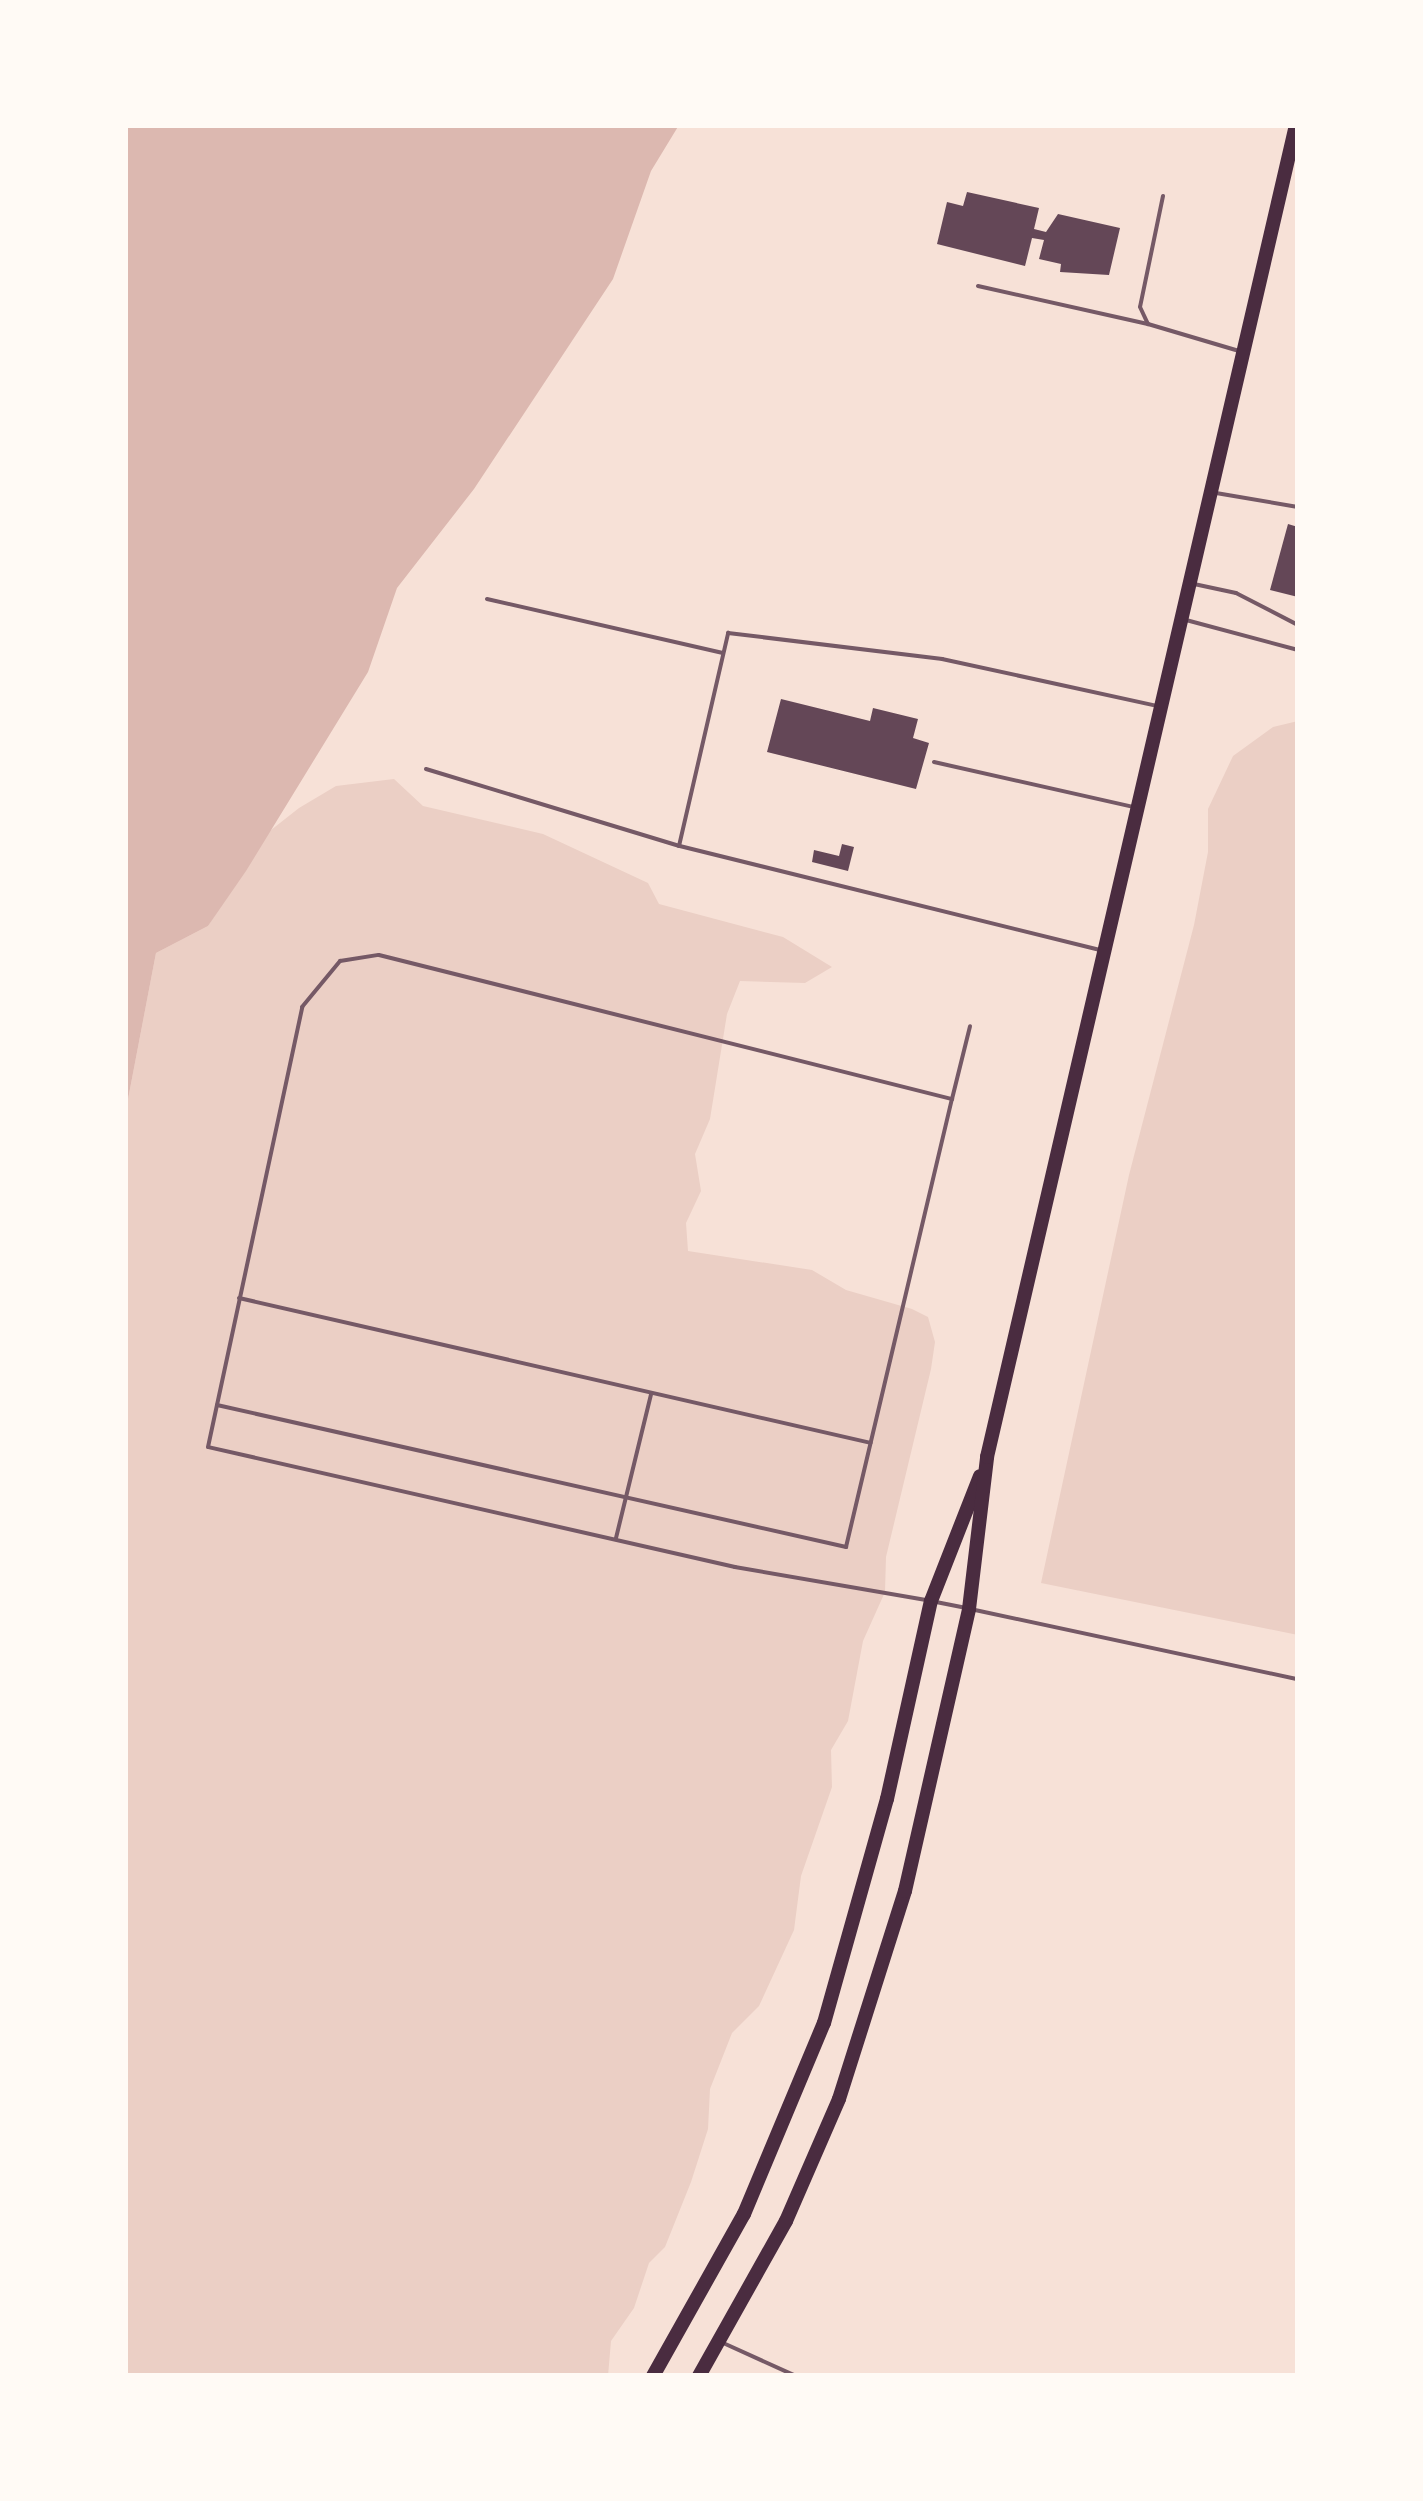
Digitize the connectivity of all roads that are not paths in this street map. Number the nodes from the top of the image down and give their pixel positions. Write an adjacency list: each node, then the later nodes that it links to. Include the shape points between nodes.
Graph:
1 (1296, 125): 2 (main road)
2 (1293, 158): 6 (main road)
3 (1163, 196): 5 (lane, via 1140,307)
4 (978, 286): 5 (lane)
5 (1148, 324): 6 (lane)
6 (1243, 352): 7 (main road)
7 (1211, 492): 8 (lane); 9 (main road)
8 (1298, 507)
9 (1190, 583): 11 (main road); 12 (lane, via 1236,593)
10 (486, 598): 14 (lane)
11 (1182, 620): 13 (lane); 15 (main road)
12 (1298, 625)
13 (1298, 650)
14 (723, 652): 15 (lane, via 728,632 942,658); 19 (lane)
15 (1161, 707): 18 (main road)
16 (934, 762): 18 (lane)
17 (426, 769): 19 (lane)
18 (1138, 808): 20 (main road)
19 (678, 846): 20 (lane)
20 (1104, 951): 27 (main road)
21 (970, 1026): 22 (lane)
22 (952, 1099): 23 (lane, via 379,955 340,961 302,1006); 26 (lane)
23 (239, 1298): 24 (lane); 25 (lane)
24 (650, 1394): 26 (lane); 28 (lane)
25 (217, 1405): 28 (lane); 29 (lane, via 208,1447)
26 (872, 1442): 28 (lane, via 846,1547)
27 (988, 1457): 30 (main road); 31 (main road)
28 (625, 1497): 29 (lane)
29 (616, 1538): 30 (lane, via 734,1567)
30 (932, 1601): 31 (lane); 34 (main road, via 888,1799 824,2023 744,2214)
31 (969, 1609): 32 (lane); 33 (main road, via 872,2007 786,2222)
32 (1298, 1678)
33 (721, 2342): 35 (main road); 36 (lane)
34 (653, 2376)
35 (699, 2376)
36 (796, 2376)

